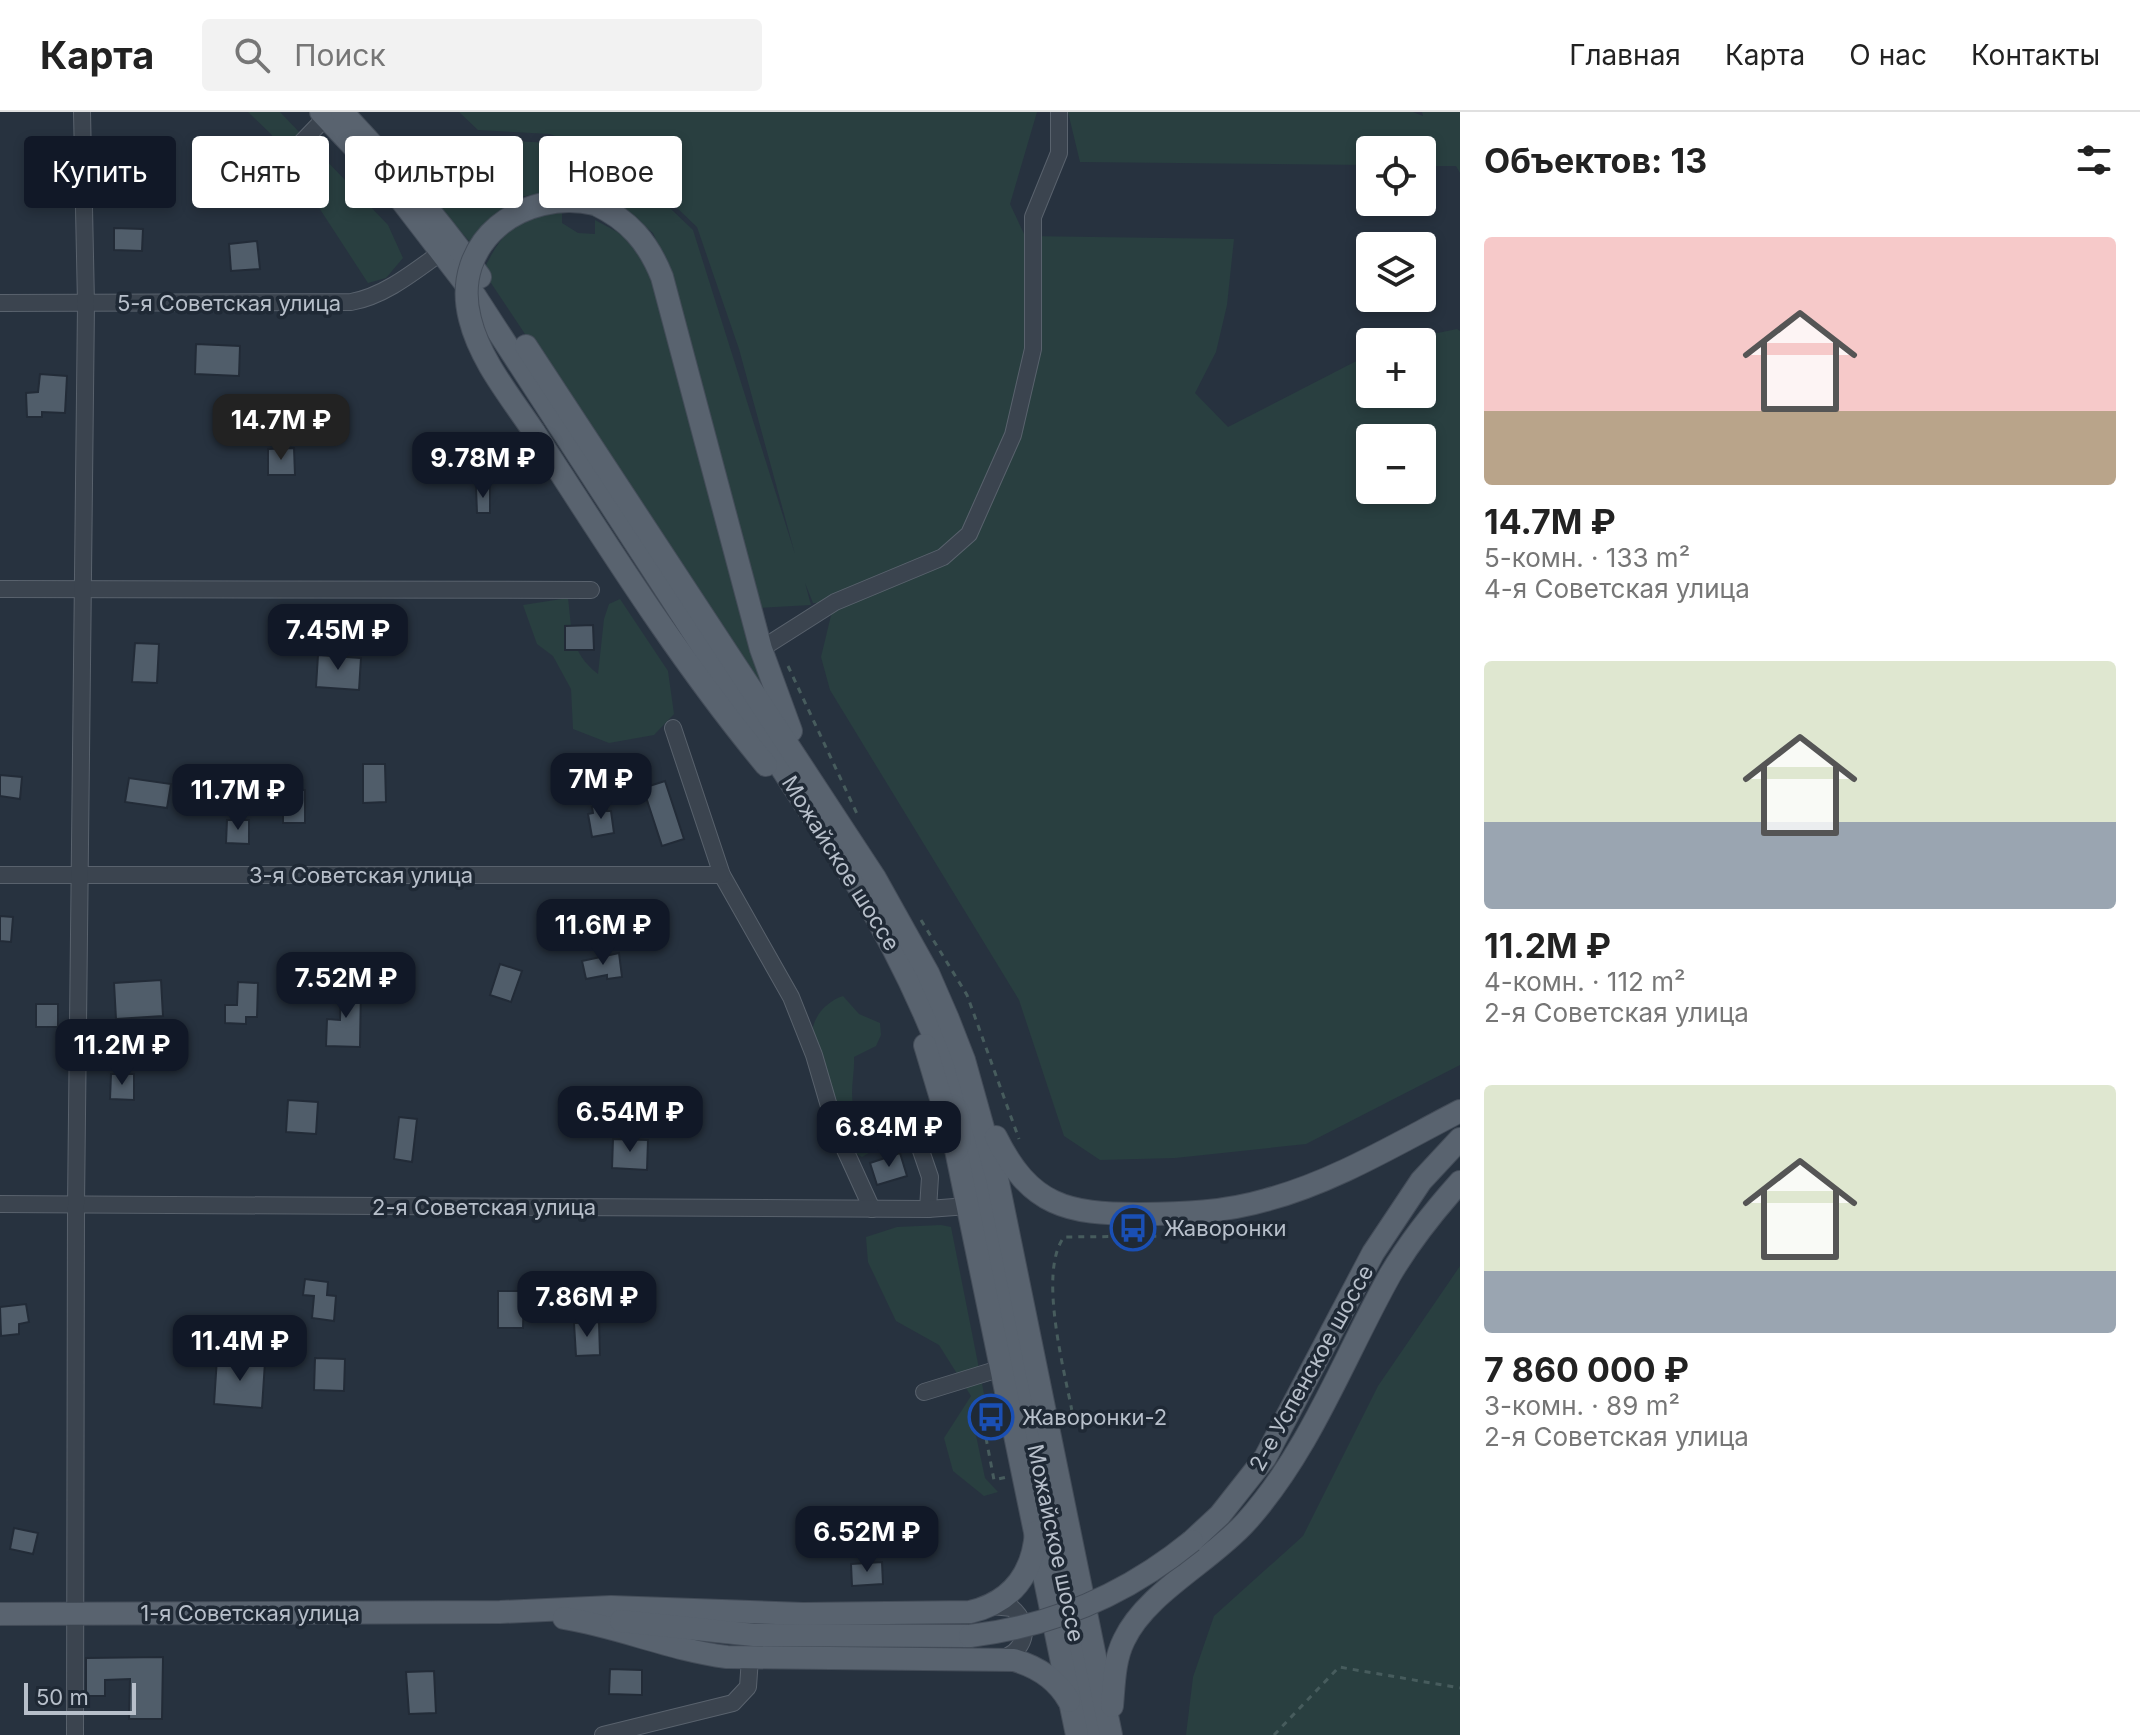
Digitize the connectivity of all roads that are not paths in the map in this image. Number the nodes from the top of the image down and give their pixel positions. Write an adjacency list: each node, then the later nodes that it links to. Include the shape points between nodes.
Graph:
1 (82, 112): 7 (street)
2 (1059, 112): 11 (street, via 1059,153 1033,217 1033,349 1013,435 969,534 943,557 835,602)
3 (330, 114): 4 (street); 5 (main road, Можайское шоссе); 13 (main road, Можайское шоссе, via 400,173 442,223)
4 (308, 136)
5 (443, 251): 7 (street, 5-я Советская улица, via 366,300); 13 (main road, Можайское шоссе)
6 (0, 303): 7 (street, 5-я Советская улица)
7 (86, 304): 9 (street)
8 (0, 589): 9 (street)
9 (83, 590): 10 (street); 16 (street)
10 (591, 590)
11 (771, 643): 13 (main road, via 770,682); 13 (main road, bridge, via 662,277 648,248 627,221 595,204 559,200 520,210 486,238 471,273 469,317 477,341 700,683)
12 (673, 728): 15 (street)
13 (845, 832): 17 (main road, Можайское шоссе); 18 (main road, Можайское шоссе, via 928,973)
14 (0, 875): 16 (street, 3-я Советская улица)
15 (722, 875): 16 (street, 3-я Советская улица); 27 (street, via 791,997 836,1130)
16 (79, 876): 25 (street)
17 (858, 886): 26 (main road, via 924,1041); 44 (main road, Можайское шоссе, via 915,988 965,1116)
18 (964, 1060): 19 (main road, via 1015,1172 1050,1200 1097,1214 1197,1213 1269,1200); 45 (main road, Можайское шоссе, via 997,1178)
19 (1460, 1111)
20 (915, 1133): 28 (street, via 930,1177)
21 (1460, 1139): 29 (main road, 2-е Успенское шоссе, via 1421,1181)
22 (1460, 1160): 29 (main road, 2-е Успенское шоссе)
23 (1460, 1182): 45 (main road, via 1392,1272 1295,1456 1268,1495 1219,1549 1159,1596 1133,1624 1117,1661)
24 (0, 1204): 25 (street, 2-я Советская улица)
25 (76, 1205): 27 (street, 2-я Советская улица); 35 (street)
26 (968, 1206): 28 (street, 2-я Советская улица); 30 (main road)
27 (872, 1209): 28 (street, 2-я Советская улица)
28 (928, 1209)
29 (1392, 1226): 37 (main road, 2-е Успенское шоссе, bridge, via 1265,1458 1192,1541 1099,1601 1022,1627 970,1636 754,1635)
30 (1002, 1368): 31 (street); 32 (main road)
31 (924, 1392)
32 (1036, 1532): 33 (main road, via 1025,1575); 40 (main road)
33 (992, 1606): 34 (main road, via 970,1612 885,1614 611,1607); 39 (street, via 1012,1608 1024,1628 1016,1653)
34 (500, 1612): 35 (main road, 1-я Советская улица); 37 (main road)
35 (74, 1613): 36 (main road, 1-я Советская улица); 41 (street)
36 (0, 1614)
37 (543, 1615): 38 (main road, via 696,1653)
38 (750, 1658): 39 (main road); 42 (street, via 748,1687 733,1703)
39 (997, 1659): 40 (main road, via 1042,1672)
40 (1072, 1707): 43 (main road)
41 (75, 1735)
42 (603, 1735)
43 (1077, 1735)
44 (1095, 1735)
45 (1112, 1735)

